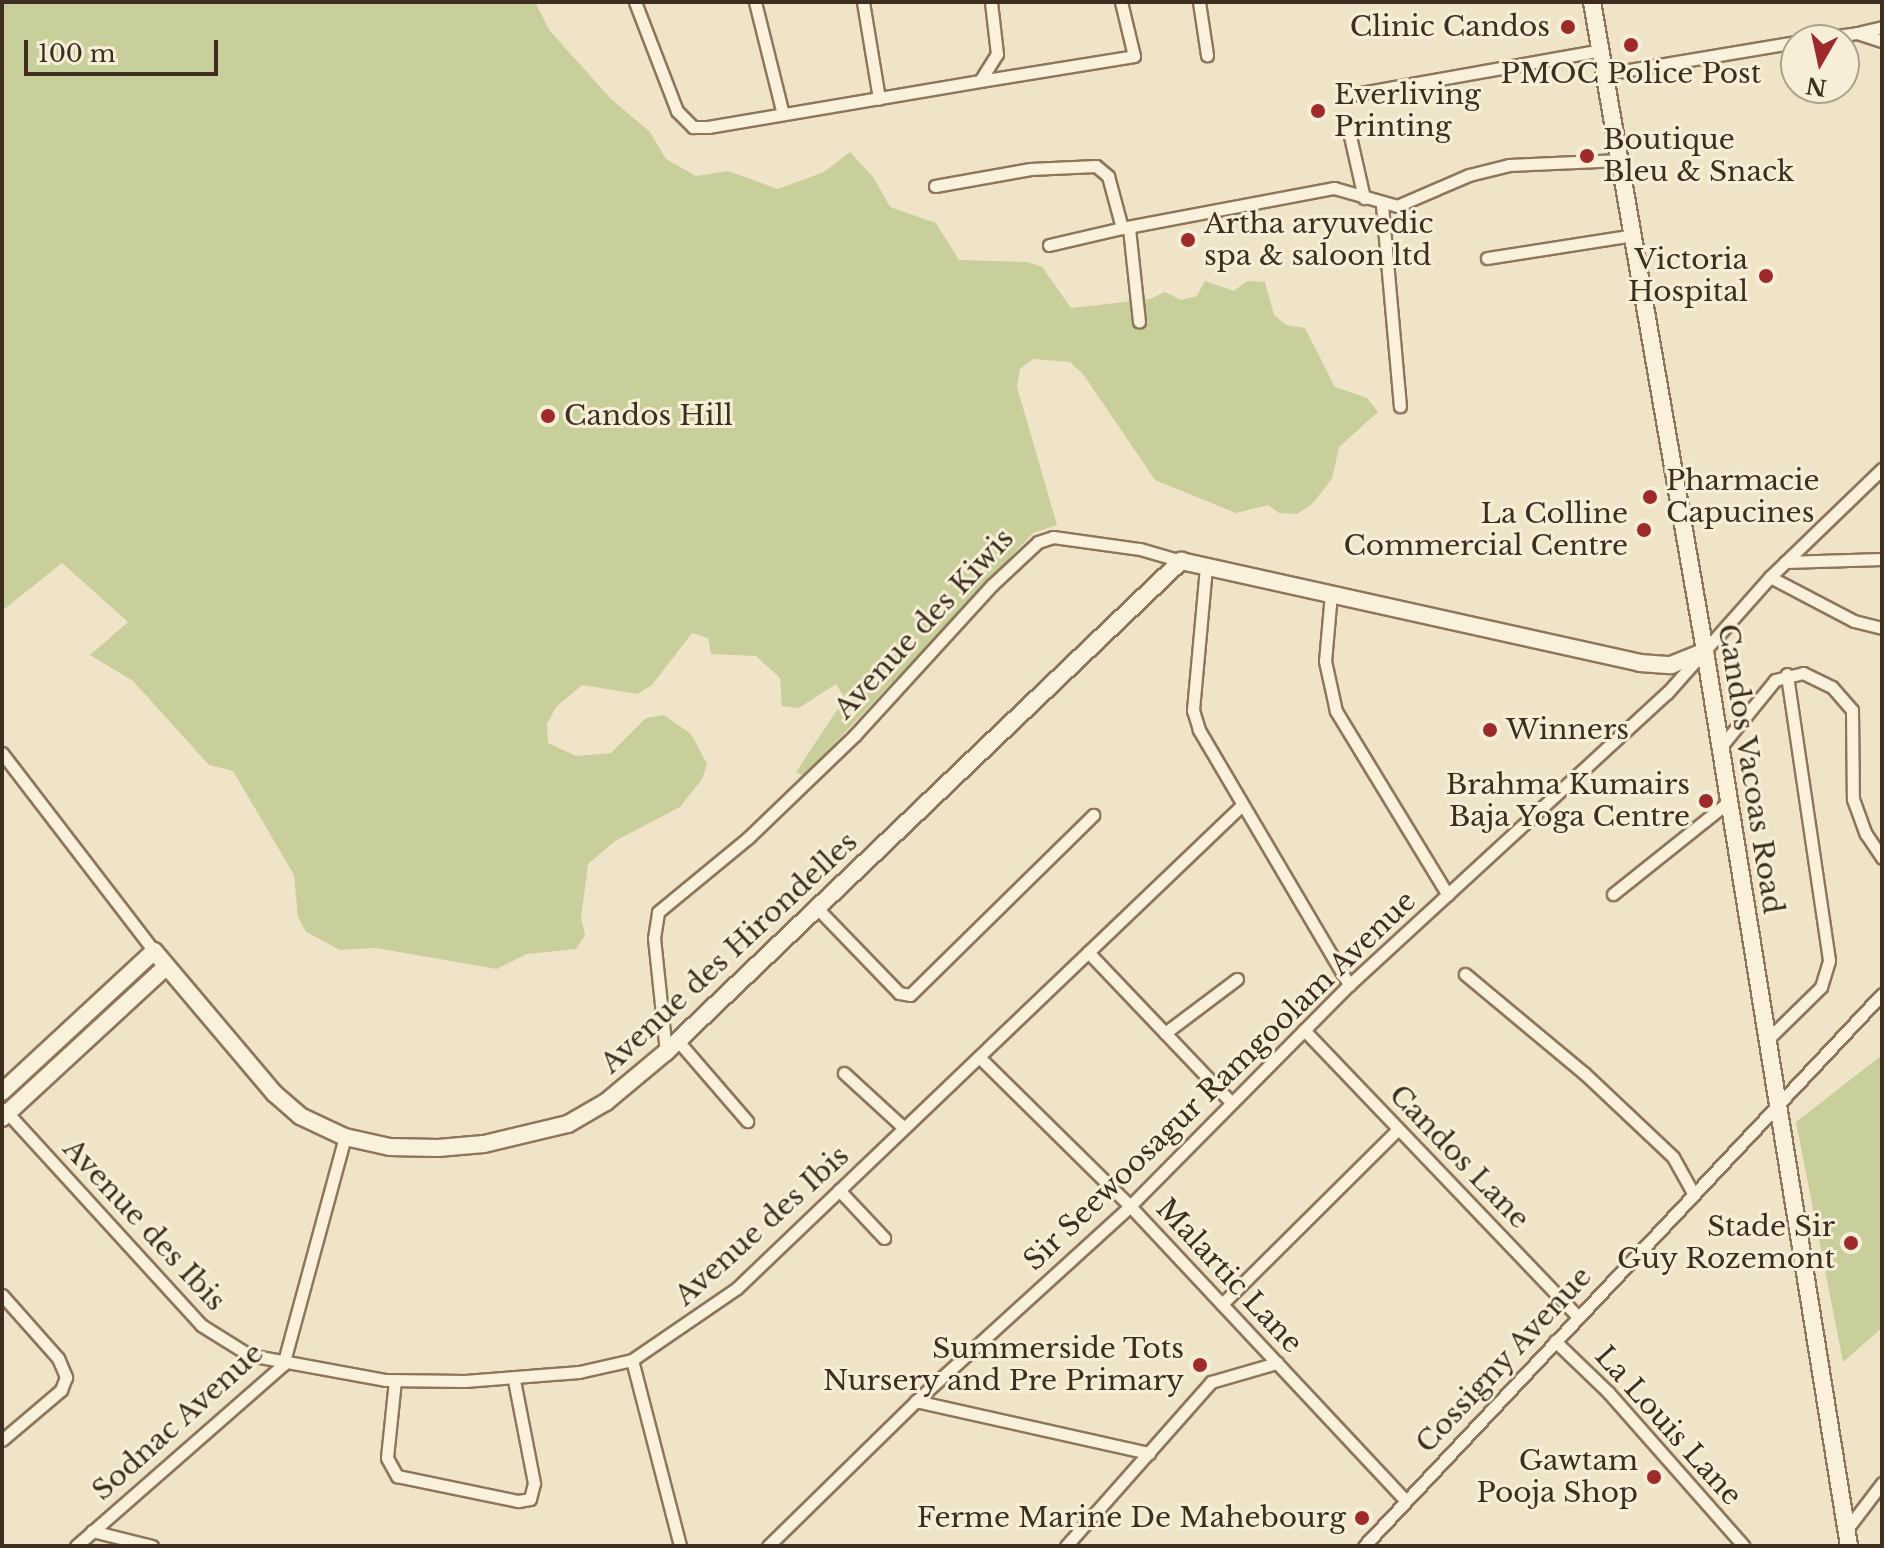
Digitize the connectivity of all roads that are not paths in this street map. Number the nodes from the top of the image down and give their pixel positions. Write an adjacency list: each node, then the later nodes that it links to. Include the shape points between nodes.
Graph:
1 (635, 2): 19 (street, via 684,121 708,127)
2 (755, 2): 19 (street)
3 (863, 2): 18 (street)
4 (991, 2): 16 (street, via 997,54)
5 (1121, 2): 16 (street, via 1134,56)
6 (1199, 2): 14 (street)
7 (1592, 2): 13 (main road, Candos Vacoas Road)
8 (1882, 27): 9 (street)
9 (1860, 32)
10 (1860, 34): 11 (street)
11 (1882, 41)
12 (1780, 45): 15 (street)
13 (1601, 50): 15 (main road, Candos Vacoas Road); 17 (street)
14 (1207, 55)
15 (1605, 74): 21 (main road, Candos Vacoas Road)
16 (980, 81): 18 (street)
17 (1344, 96)
18 (879, 99): 19 (street)
19 (783, 114)
20 (1347, 123): 23 (street)
21 (1621, 160): 24 (street, via 1509,165 1469,175 1414,203); 26 (main road, Candos Vacoas Road)
22 (935, 186): 25 (street, via 1030,169 1096,166 1108,176)
23 (1364, 198): 24 (street); 25 (street, via 1334,188 1306,191)
24 (1382, 205): 30 (street)
25 (1126, 228): 27 (street); 29 (street)
26 (1634, 235): 28 (street); 39 (main road, Candos Vacoas Road)
27 (1049, 245)
28 (1487, 258)
29 (1139, 321)
30 (1400, 406)
31 (1882, 469): 34 (street, Sir Seewoosagur Ramgoolam Avenue)
32 (1882, 559): 34 (street)
33 (1181, 561): 35 (main road, Avenue des Kiwis); 49 (main road, Avenue des Hirondelles); 60 (street, Avenue des Kiwis, via 1065,536 1038,542 1004,574 855,735 749,837 658,912 654,938)
34 (1785, 562): 36 (street, Sir Seewoosagur Ramgoolam Avenue)
35 (1206, 567): 37 (main road, Avenue des Kiwis); 44 (street, via 1193,710 1205,745)
36 (1770, 577): 38 (street, via 1854,621); 39 (street, Sir Seewoosagur Ramgoolam Avenue)
37 (1331, 593): 39 (main road, Avenue des Kiwis, via 1640,663 1671,665); 48 (street, via 1325,661 1336,711)
38 (1882, 628)
39 (1705, 651): 41 (main road, Candos Vacoas Road); 48 (street, Sir Seewoosagur Ramgoolam Avenue, via 1667,693)
40 (1787, 674): 41 (street, via 1769,685); 46 (street, via 1817,678 1852,710 1853,799); 59 (street, via 1829,960 1821,987)
41 (1719, 750): 43 (main road, Candos Vacoas Road)
42 (2, 753): 50 (street, Avenue des Hirondelles)
43 (1727, 803): 47 (street); 59 (main road, Candos Vacoas Road)
44 (1242, 805): 51 (street, Avenue des Ibis); 55 (street)
45 (1093, 815): 49 (street, via 910,995 899,993)
46 (1880, 851)
47 (1613, 894)
48 (1448, 895): 55 (street, Sir Seewoosagur Ramgoolam Avenue)
49 (817, 908): 60 (main road, Avenue des Hirondelles)
50 (154, 951): 52 (main road, Avenue des Hirondelles); 63 (main road)
51 (1088, 952): 58 (street); 61 (street, Avenue des Ibis)
52 (167, 966): 66 (main road); 70 (main road, Avenue des Hirondelles, via 275,1094 300,1116)
53 (1465, 974): 72 (street, via 1584,1073 1673,1157)
54 (1237, 979): 58 (street)
55 (1349, 985): 57 (street, Sir Seewoosagur Ramgoolam Avenue)
56 (1882, 994): 65 (street, Cossigny Avenue)
57 (1304, 1030): 64 (street, Sir Seewoosagur Ramgoolam Avenue); 69 (street, Candos Lane)
58 (1165, 1033): 64 (street)
59 (1769, 1038): 65 (main road, Candos Vacoas Road)
60 (672, 1046): 67 (street); 70 (main road, Avenue des Hirondelles, via 606,1102 568,1124 438,1148 390,1147)
61 (979, 1057): 68 (street, Avenue des Ibis); 73 (street, Malartic Lane)
62 (844, 1073): 68 (street)
63 (2, 1092)
64 (1229, 1100): 73 (street, Sir Seewoosagur Ramgoolam Avenue)
65 (1779, 1102): 72 (street, Cossigny Avenue); 90 (main road, Candos Vacoas Road)
66 (4, 1113): 81 (street, Avenue des Ibis, via 201,1325 249,1355)
67 (747, 1121)
68 (904, 1128): 71 (street, Avenue des Ibis)
69 (1398, 1129): 76 (street); 77 (street, Candos Lane)
70 (345, 1137): 81 (street, Sodnac Avenue)
71 (839, 1190): 74 (street); 79 (street, Avenue des Ibis, via 737,1288)
72 (1693, 1193): 77 (street, Cossigny Avenue)
73 (1130, 1206): 76 (street, Malartic Lane); 84 (street, Sir Seewoosagur Ramgoolam Avenue)
74 (884, 1238)
75 (2, 1295): 85 (street, via 58,1358 66,1377 61,1390)
76 (1222, 1304): 80 (street, Malartic Lane)
77 (1578, 1317): 78 (street, Cossigny Avenue)
78 (1555, 1341): 88 (street, Cossigny Avenue); 97 (street, La Louis Lane, via 1630,1415)
79 (632, 1360): 83 (street, Avenue des Ibis); 94 (street)
80 (1277, 1363): 86 (street, via 1211,1382); 88 (street, Malartic Lane)
81 (283, 1365): 82 (street, Avenue des Ibis); 89 (street, Sodnac Avenue)
82 (395, 1380): 83 (street, Avenue des Ibis); 83 (street, via 387,1458 397,1476 518,1501 530,1499 534,1483)
83 (514, 1380)
84 (916, 1401): 86 (street); 91 (street, Sir Seewoosagur Ramgoolam Avenue)
85 (2, 1440)
86 (1149, 1453): 95 (street)
87 (1882, 1483): 90 (street)
88 (1405, 1500): 96 (street, Cossigny Avenue)
89 (92, 1531): 92 (street, Sodnac Avenue); 93 (street)
90 (1848, 1538)
91 (773, 1545)
92 (76, 1546)
93 (152, 1546)
94 (680, 1546)
95 (1066, 1546)
96 (1364, 1546)
97 (1744, 1546)

